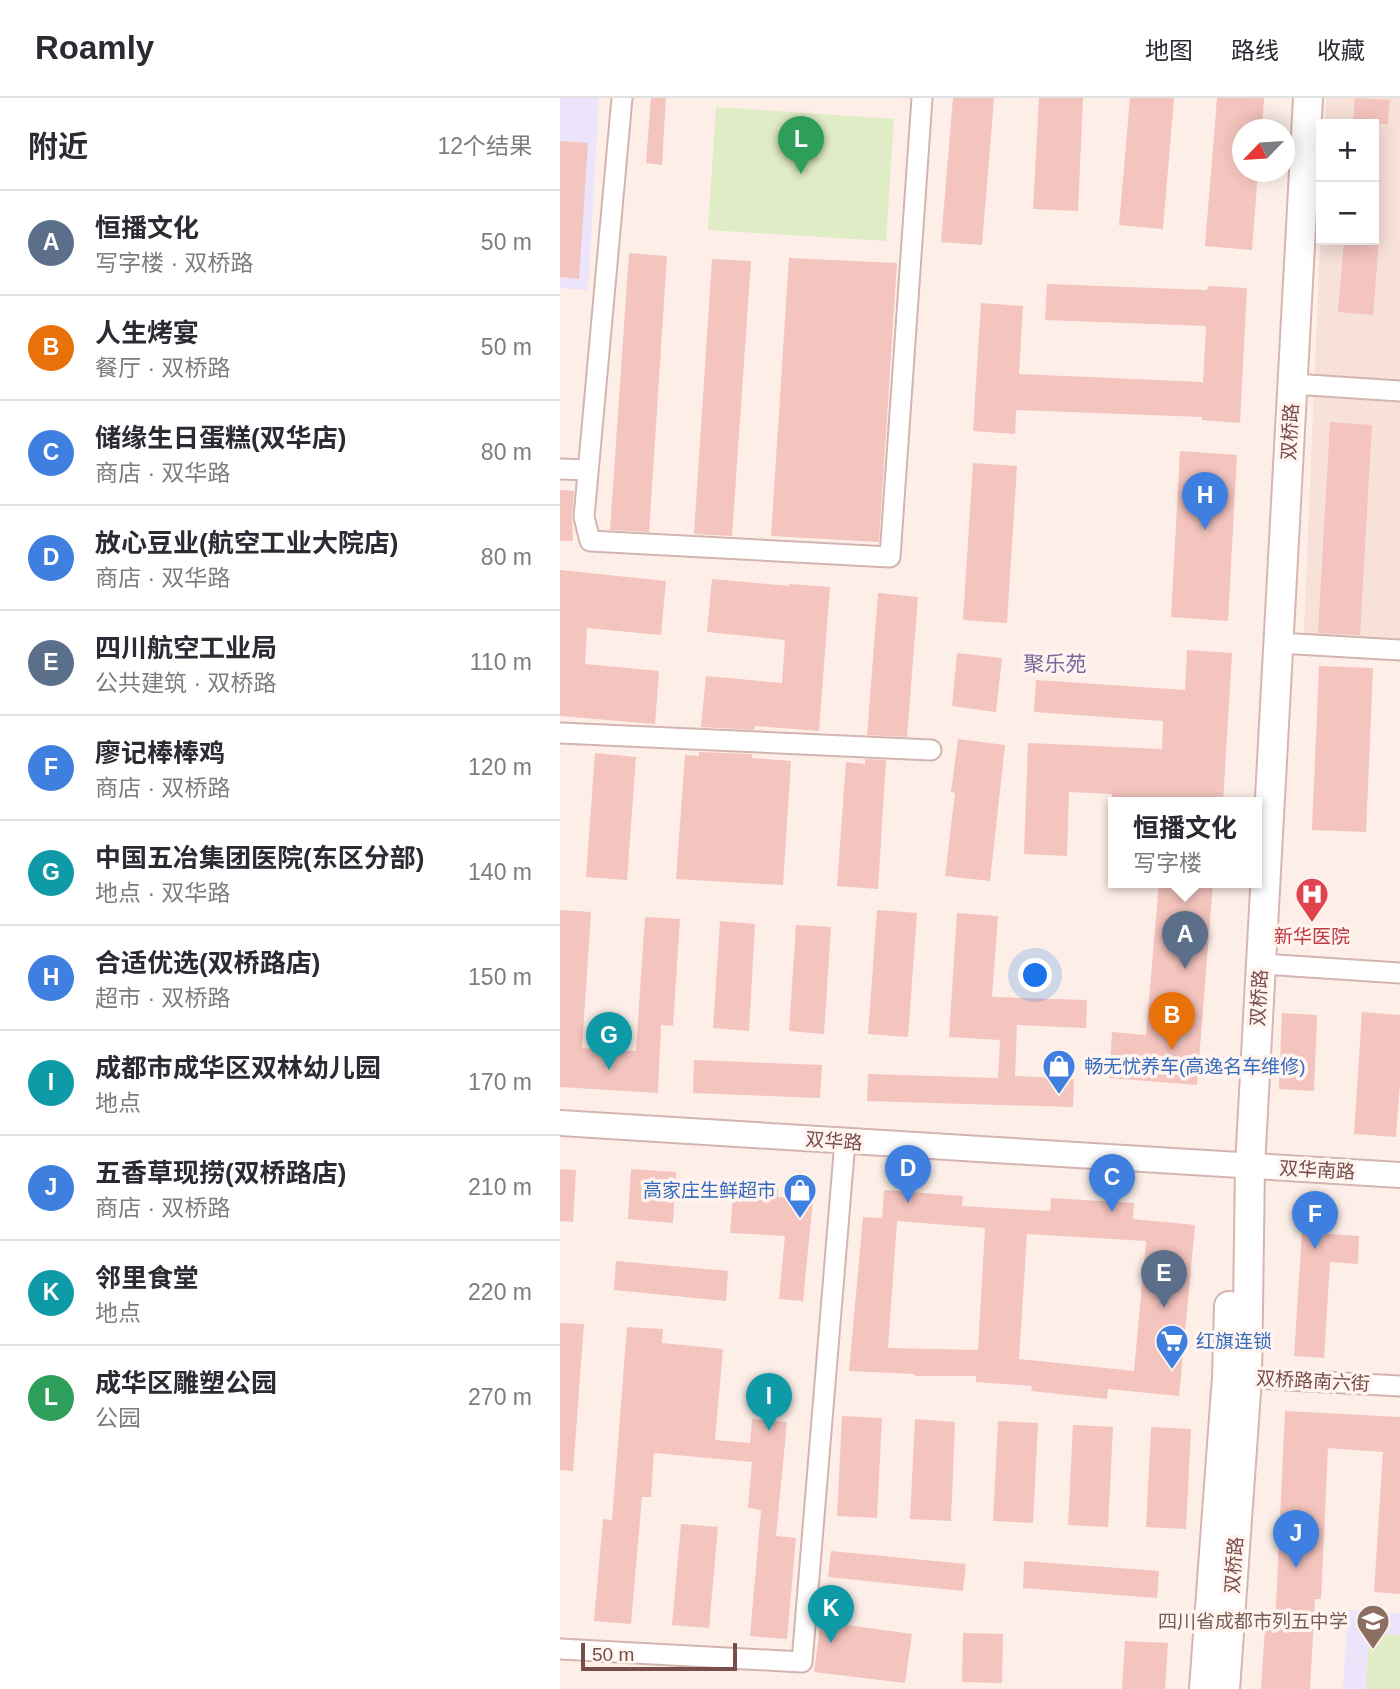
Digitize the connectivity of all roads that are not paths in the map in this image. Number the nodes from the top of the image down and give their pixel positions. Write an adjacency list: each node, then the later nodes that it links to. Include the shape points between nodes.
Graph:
1 (622, 98): 8 (street)
2 (922, 98): 8 (street, via 890,557 590,541 584,517)
3 (1290, 98): 13 (main road, 双桥路)
4 (1308, 98): 5 (main road, 双桥路)
5 (1293, 384): 6 (street); 9 (main road, 双桥路)
6 (1400, 391)
7 (560, 468): 8 (street)
8 (588, 470)
9 (1279, 643): 10 (street); 15 (main road, 双桥路)
10 (1400, 650)
11 (560, 733): 12 (street)
12 (931, 750)
13 (1254, 797)
14 (1249, 888): 19 (main road, 双桥路)
15 (1261, 964): 16 (street); 19 (main road, 双桥路)
16 (1400, 973)
17 (560, 1123): 18 (street, 双华路)
18 (845, 1142): 19 (street, 双华路); 23 (street, via 802,1662)
19 (1242, 1166): 20 (street, 双华南路); 21 (main road, 双桥路)
20 (1400, 1175)
21 (1237, 1377): 22 (street, 双桥路南六街); 24 (main road, 双桥路); 25 (main road, 双桥路)
22 (1400, 1386)
23 (560, 1650)
24 (1204, 1689)
25 (1225, 1689)

